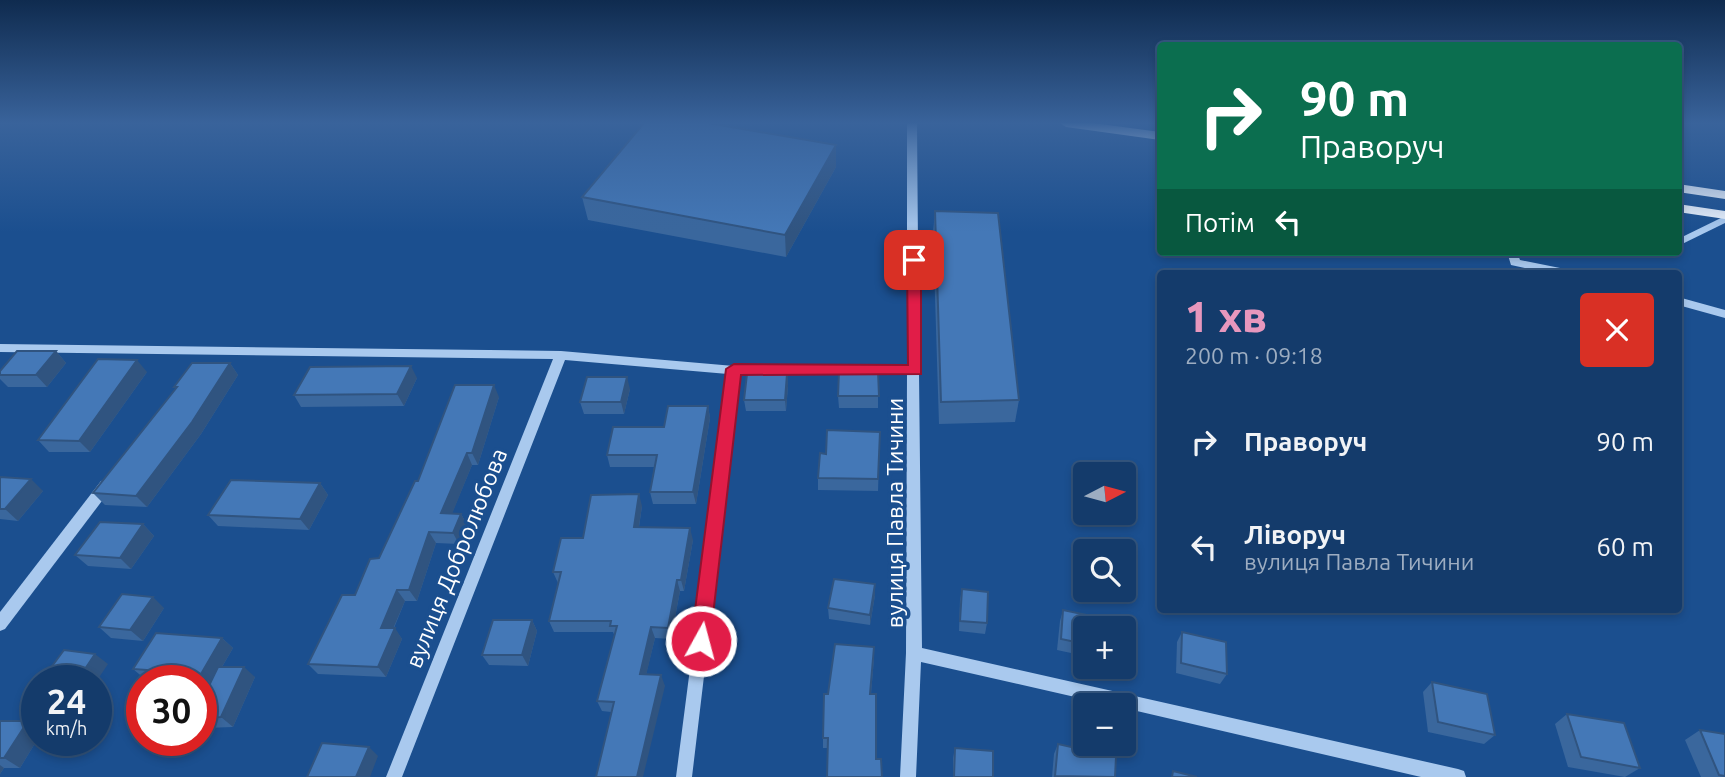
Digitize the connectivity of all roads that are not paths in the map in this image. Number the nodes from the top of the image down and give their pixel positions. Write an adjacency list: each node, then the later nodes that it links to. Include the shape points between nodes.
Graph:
1 (912, 159): 14 (street, вулиця Павла Тичини)
2 (1682, 189): 3 (main road)
3 (1725, 195)
4 (1682, 209): 5 (main road)
5 (1725, 217): 6 (street)
6 (1682, 241)
7 (1513, 256): 8 (street, via 1514,263)
8 (1550, 270)
9 (1682, 302): 10 (street)
10 (1725, 314)
11 (0, 348): 12 (street, via 203,356)
12 (561, 355): 13 (street); 18 (street, вулиця Добролюбова)
13 (734, 369): 14 (street); 19 (street)
14 (915, 370): 17 (street, вулиця Павла Тичини)
15 (116, 471): 16 (street)
16 (0, 624)
17 (914, 653): 20 (street, вулиця Павла Тичини); 21 (street)
18 (394, 777)
19 (684, 777)
20 (908, 777)
21 (1458, 777)

